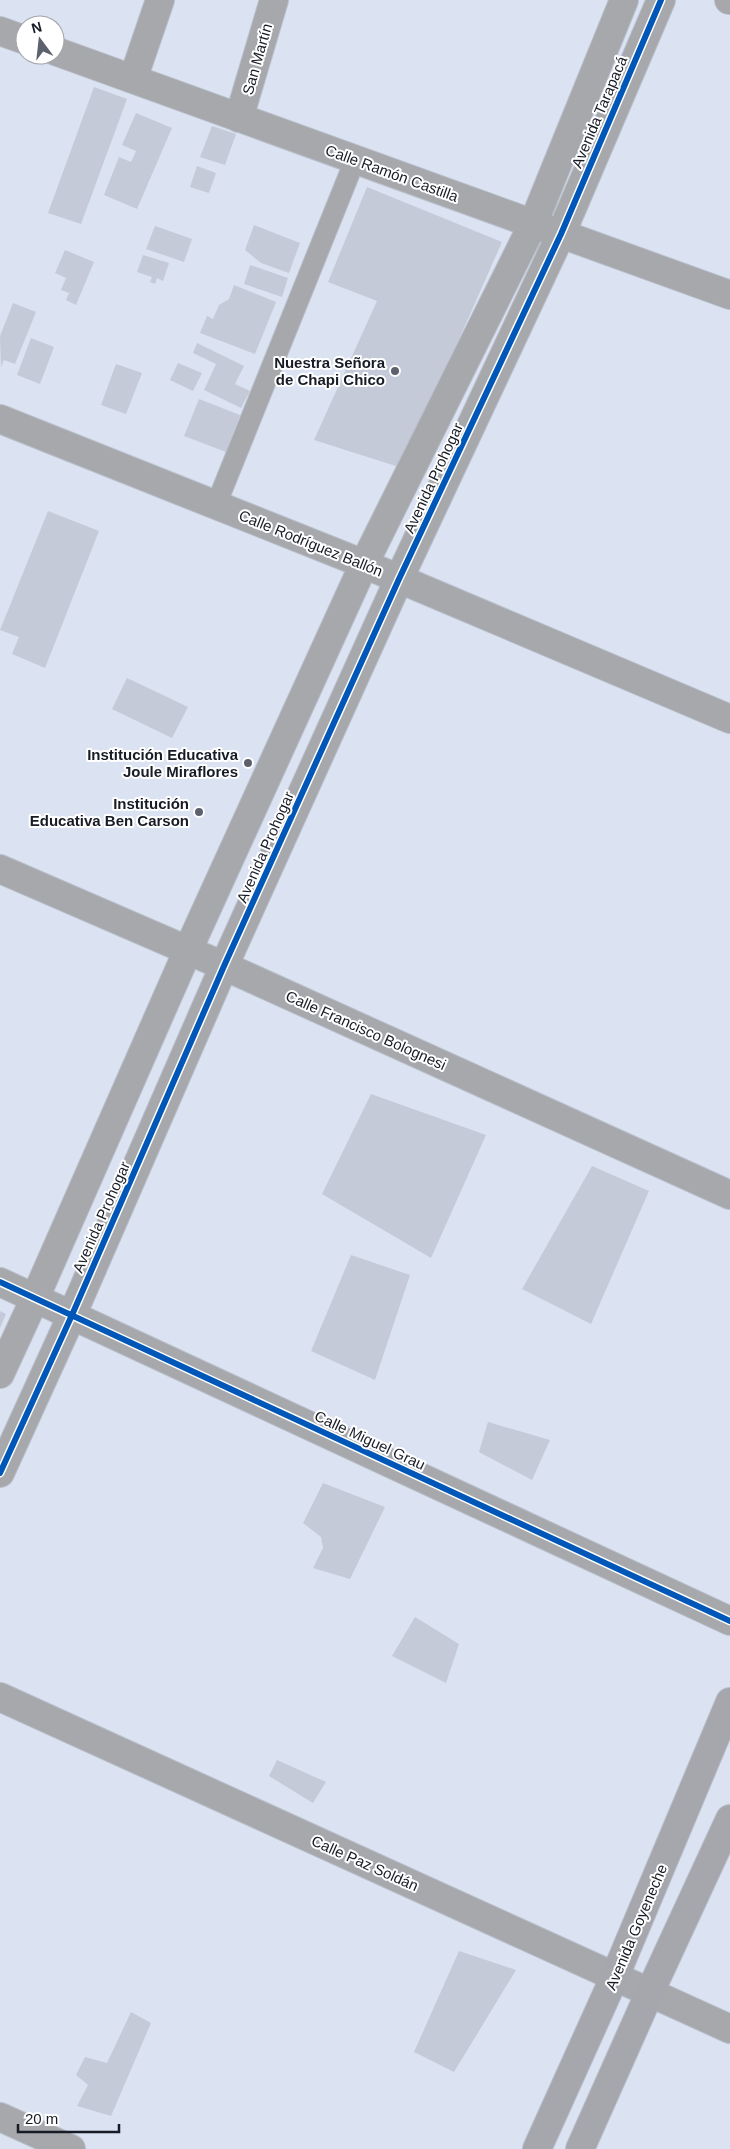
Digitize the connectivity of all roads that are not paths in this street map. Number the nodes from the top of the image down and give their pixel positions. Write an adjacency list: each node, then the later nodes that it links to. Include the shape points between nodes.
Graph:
1 (160, 0): 8 (street)
2 (274, 0): 9 (street, San Martín)
3 (624, 0): 11 (street, Avenida Tarapacá)
4 (661, 0): 12 (street, Avenida Tarapacá)
5 (0, 31): 6 (street)
6 (15, 36)
7 (65, 55): 8 (street, Calle Ramón Castilla)
8 (133, 79): 9 (street, Calle Ramón Castilla)
9 (239, 118): 10 (street, Calle Ramón Castilla)
10 (355, 160): 11 (street, Calle Ramón Castilla); 15 (lane)
11 (532, 224): 12 (street, Calle Ramón Castilla); 16 (street, Avenida Prohogar)
12 (561, 234): 13 (street, Calle Ramón Castilla); 17 (street, Avenida Prohogar)
13 (730, 295)
14 (0, 419): 15 (street, Calle Rodríguez Ballón)
15 (216, 505): 16 (street, Calle Rodríguez Ballón)
16 (364, 564): 17 (street, Calle Rodríguez Ballón); 20 (street, Avenida Prohogar)
17 (399, 579): 18 (street, Calle Rodríguez Ballón); 21 (street, Avenida Prohogar)
18 (730, 719)
19 (0, 869): 20 (street, Calle Francisco Bolognesi)
20 (188, 950): 21 (street, Calle Francisco Bolognesi); 24 (street, Avenida Prohogar)
21 (224, 966): 22 (street, Calle Francisco Bolognesi); 25 (street, Avenida Prohogar)
22 (730, 1195)
23 (0, 1282): 24 (street, Calle Miguel Grau)
24 (35, 1298): 25 (street, Calle Miguel Grau); 26 (street, Avenida Prohogar)
25 (72, 1315): 27 (street, Avenida Prohogar); 28 (street, Calle Miguel Grau)
26 (0, 1374)
27 (0, 1474)
28 (730, 1621)
29 (0, 1697): 32 (street, Calle Paz Soldán)
30 (730, 1702): 32 (main road, Avenida Goyeneche)
31 (730, 1819): 33 (main road)
32 (615, 1976): 33 (street, Calle Paz Soldán); 37 (main road, Avenida Goyeneche)
33 (650, 1992): 34 (street, Calle Paz Soldán); 38 (main road)
34 (730, 2029)
35 (0, 2117): 36 (street)
36 (71, 2149)
37 (537, 2149)
38 (580, 2149)

